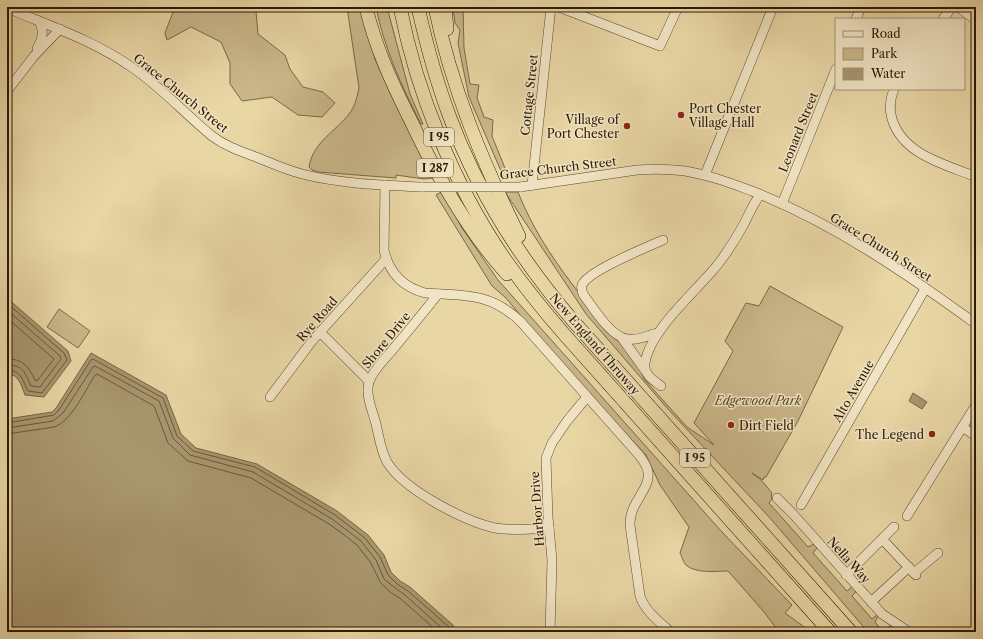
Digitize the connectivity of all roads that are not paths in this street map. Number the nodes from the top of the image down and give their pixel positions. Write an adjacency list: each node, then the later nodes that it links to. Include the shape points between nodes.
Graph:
1 (366, 7): 37 (highway, I 287, via 385,67 440,176 487,250)
2 (395, 7): 20 (highway)
3 (400, 7): 20 (highway, New England Thruway / I 95)
4 (418, 7): 34 (highway, New England Thruway / I 95, via 439,85 459,140 486,196)
5 (435, 7): 22 (highway)
6 (445, 7): 22 (highway)
7 (551, 7): 29 (street, Cottage Street)
8 (559, 7): 9 (street, via 660,46)
9 (678, 7)
10 (773, 7): 26 (street)
11 (861, 7): 15 (street)
12 (952, 7): 16 (street)
13 (958, 7): 17 (street)
14 (7, 8): 18 (street, Grace Church Street)
15 (856, 18)
16 (944, 18)
17 (976, 20)
18 (39, 21): 19 (street, Grace Church Street); 21 (street, via 43,33)
19 (60, 29): 21 (street); 28 (street, Grace Church Street, via 99,47 135,69 220,142 301,174)
20 (406, 38): 37 (highway, New England Thruway / I 95, via 429,112 464,190 503,256)
21 (34, 56): 25 (street)
22 (451, 72): 34 (highway, via 491,178)
23 (835, 72): 31 (street, Leonard Street)
24 (894, 90): 27 (street, via 891,115 896,130 906,144 925,156)
25 (7, 91)
26 (705, 175): 29 (street, Grace Church Street, via 684,171 636,170); 30 (street, Grace Church Street)
27 (976, 177)
28 (385, 185): 29 (street, Grace Church Street, bridge); 33 (street)
29 (532, 185)
30 (760, 195): 31 (street, Grace Church Street); 40 (street, via 719,263)
31 (782, 204): 35 (street, Grace Church Street, via 857,244)
32 (663, 240): 41 (street, via 595,272 582,285 583,294 604,322)
33 (386, 259): 36 (street, via 395,275 408,287); 39 (street, Rye Road)
34 (541, 282): 63 (highway, New England Thruway / I 95)
35 (926, 289): 38 (street, Grace Church Street); 51 (street, Alto Avenue)
36 (438, 294): 43 (street, Shore Drive); 46 (street, via 479,297 494,302 509,312 521,322)
37 (541, 307): 62 (highway, New England Thruway / I 95)
38 (976, 324)
39 (320, 332): 43 (street); 45 (street, Rye Road)
40 (658, 333): 41 (street, via 635,340); 42 (street, via 648,348)
41 (622, 338): 42 (street)
42 (645, 370): 44 (street)
43 (369, 381): 54 (street, Shore Drive, via 370,400 384,454 392,469 411,486 445,507 486,525 509,530)
44 (661, 386)
45 (270, 397)
46 (587, 397): 54 (street, Harbor Drive, via 548,450 546,465); 61 (street, via 640,455 647,467 648,478 630,520 640,596 650,612)
47 (976, 405): 48 (street)
48 (962, 427): 49 (street); 52 (street)
49 (976, 436)
50 (777, 498): 58 (street, Nella Way)
51 (800, 505)
52 (907, 516)
53 (894, 527): 55 (street)
54 (550, 528): 60 (street, Harbor Drive)
55 (882, 539): 57 (street); 58 (street)
56 (938, 553): 57 (street)
57 (913, 572): 59 (street)
58 (846, 575): 59 (street, Nella Way)
59 (871, 602): 64 (street, Nella Way, via 882,614)
60 (550, 632)
61 (671, 632)
62 (830, 632)
63 (851, 632)
64 (909, 632)

